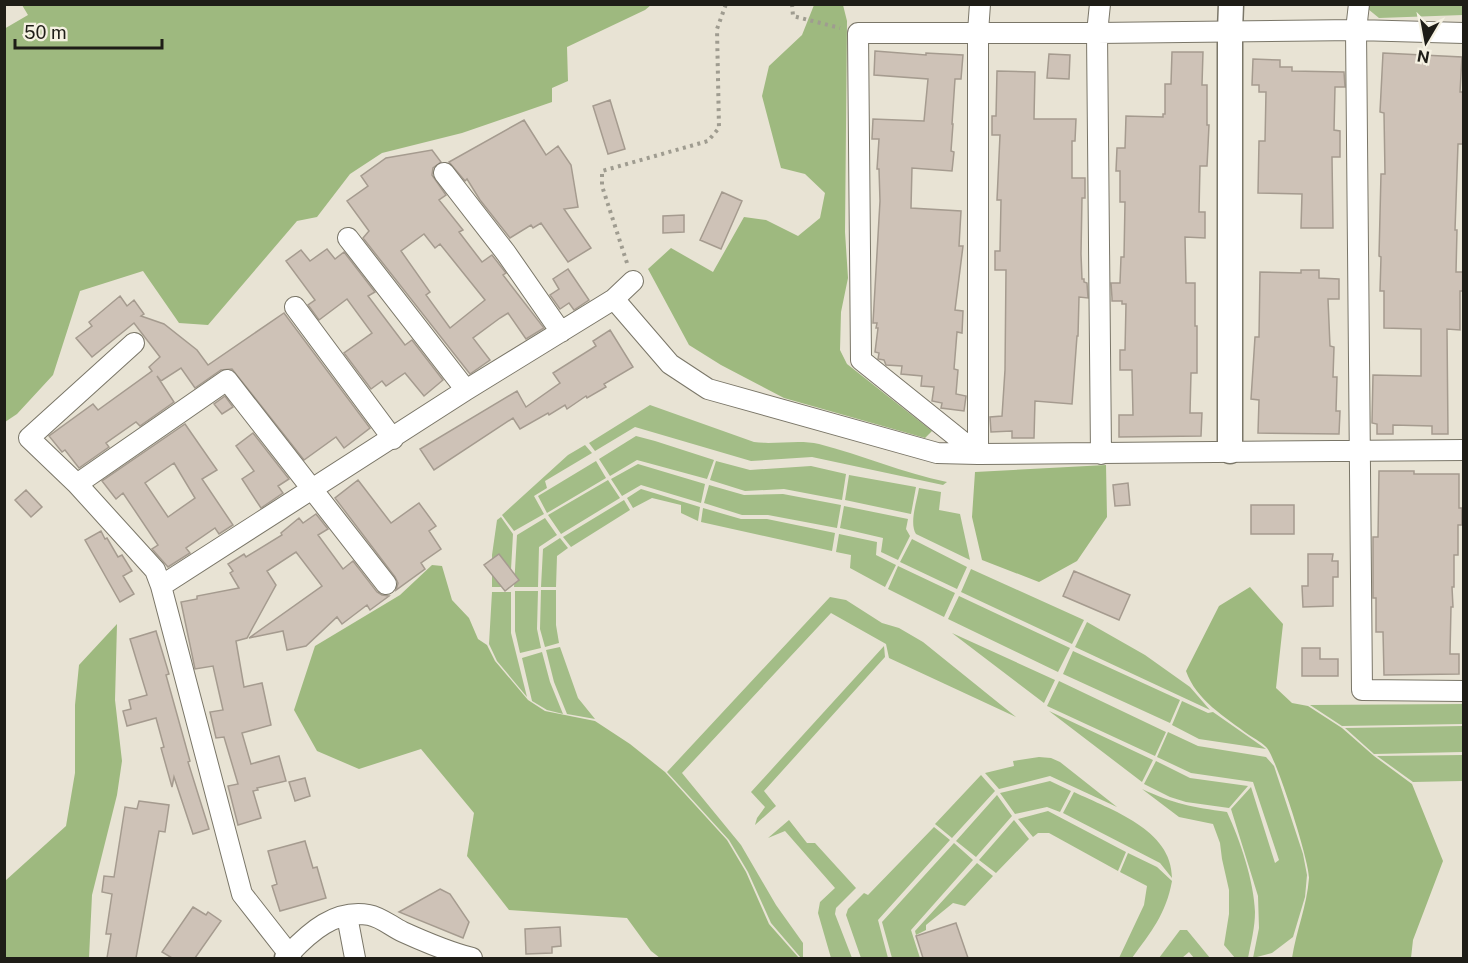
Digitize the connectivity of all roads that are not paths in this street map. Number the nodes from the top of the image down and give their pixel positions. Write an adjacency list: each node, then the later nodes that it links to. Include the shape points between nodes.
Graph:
1 (980, 4): 7 (street)
2 (1100, 4): 8 (street)
3 (1231, 4): 6 (street)
4 (1359, 4): 5 (street)
5 (1356, 30): 6 (street); 9 (street); 19 (street)
6 (1230, 31): 8 (street); 21 (street)
7 (978, 32): 8 (street); 22 (street); 22 (street, via 858,33 861,360)
8 (1097, 33): 23 (street)
9 (1464, 33)
10 (444, 173): 15 (street)
11 (348, 238): 17 (street)
12 (633, 281): 13 (street)
13 (614, 299): 15 (street); 22 (street, via 670,364 708,389 937,453)
14 (295, 307): 18 (street)
15 (561, 332): 17 (street)
16 (134, 343): 24 (street, via 29,438)
17 (466, 390): 18 (street)
18 (393, 439): 25 (street)
19 (1359, 450): 20 (street); 21 (street); 28 (street, via 1362,690)
20 (1464, 450)
21 (1230, 451): 23 (street)
22 (978, 454): 23 (street)
23 (1101, 454)
24 (77, 484): 25 (street, via 227,380); 27 (street, via 155,570)
25 (311, 489): 26 (street); 27 (street)
26 (386, 584)
27 (162, 586): 30 (street, via 242,894)
28 (1464, 691)
29 (347, 916): 30 (street, via 316,928); 31 (street); 32 (street, via 370,915 402,932)
30 (288, 956)
31 (355, 958)
32 (472, 958)

